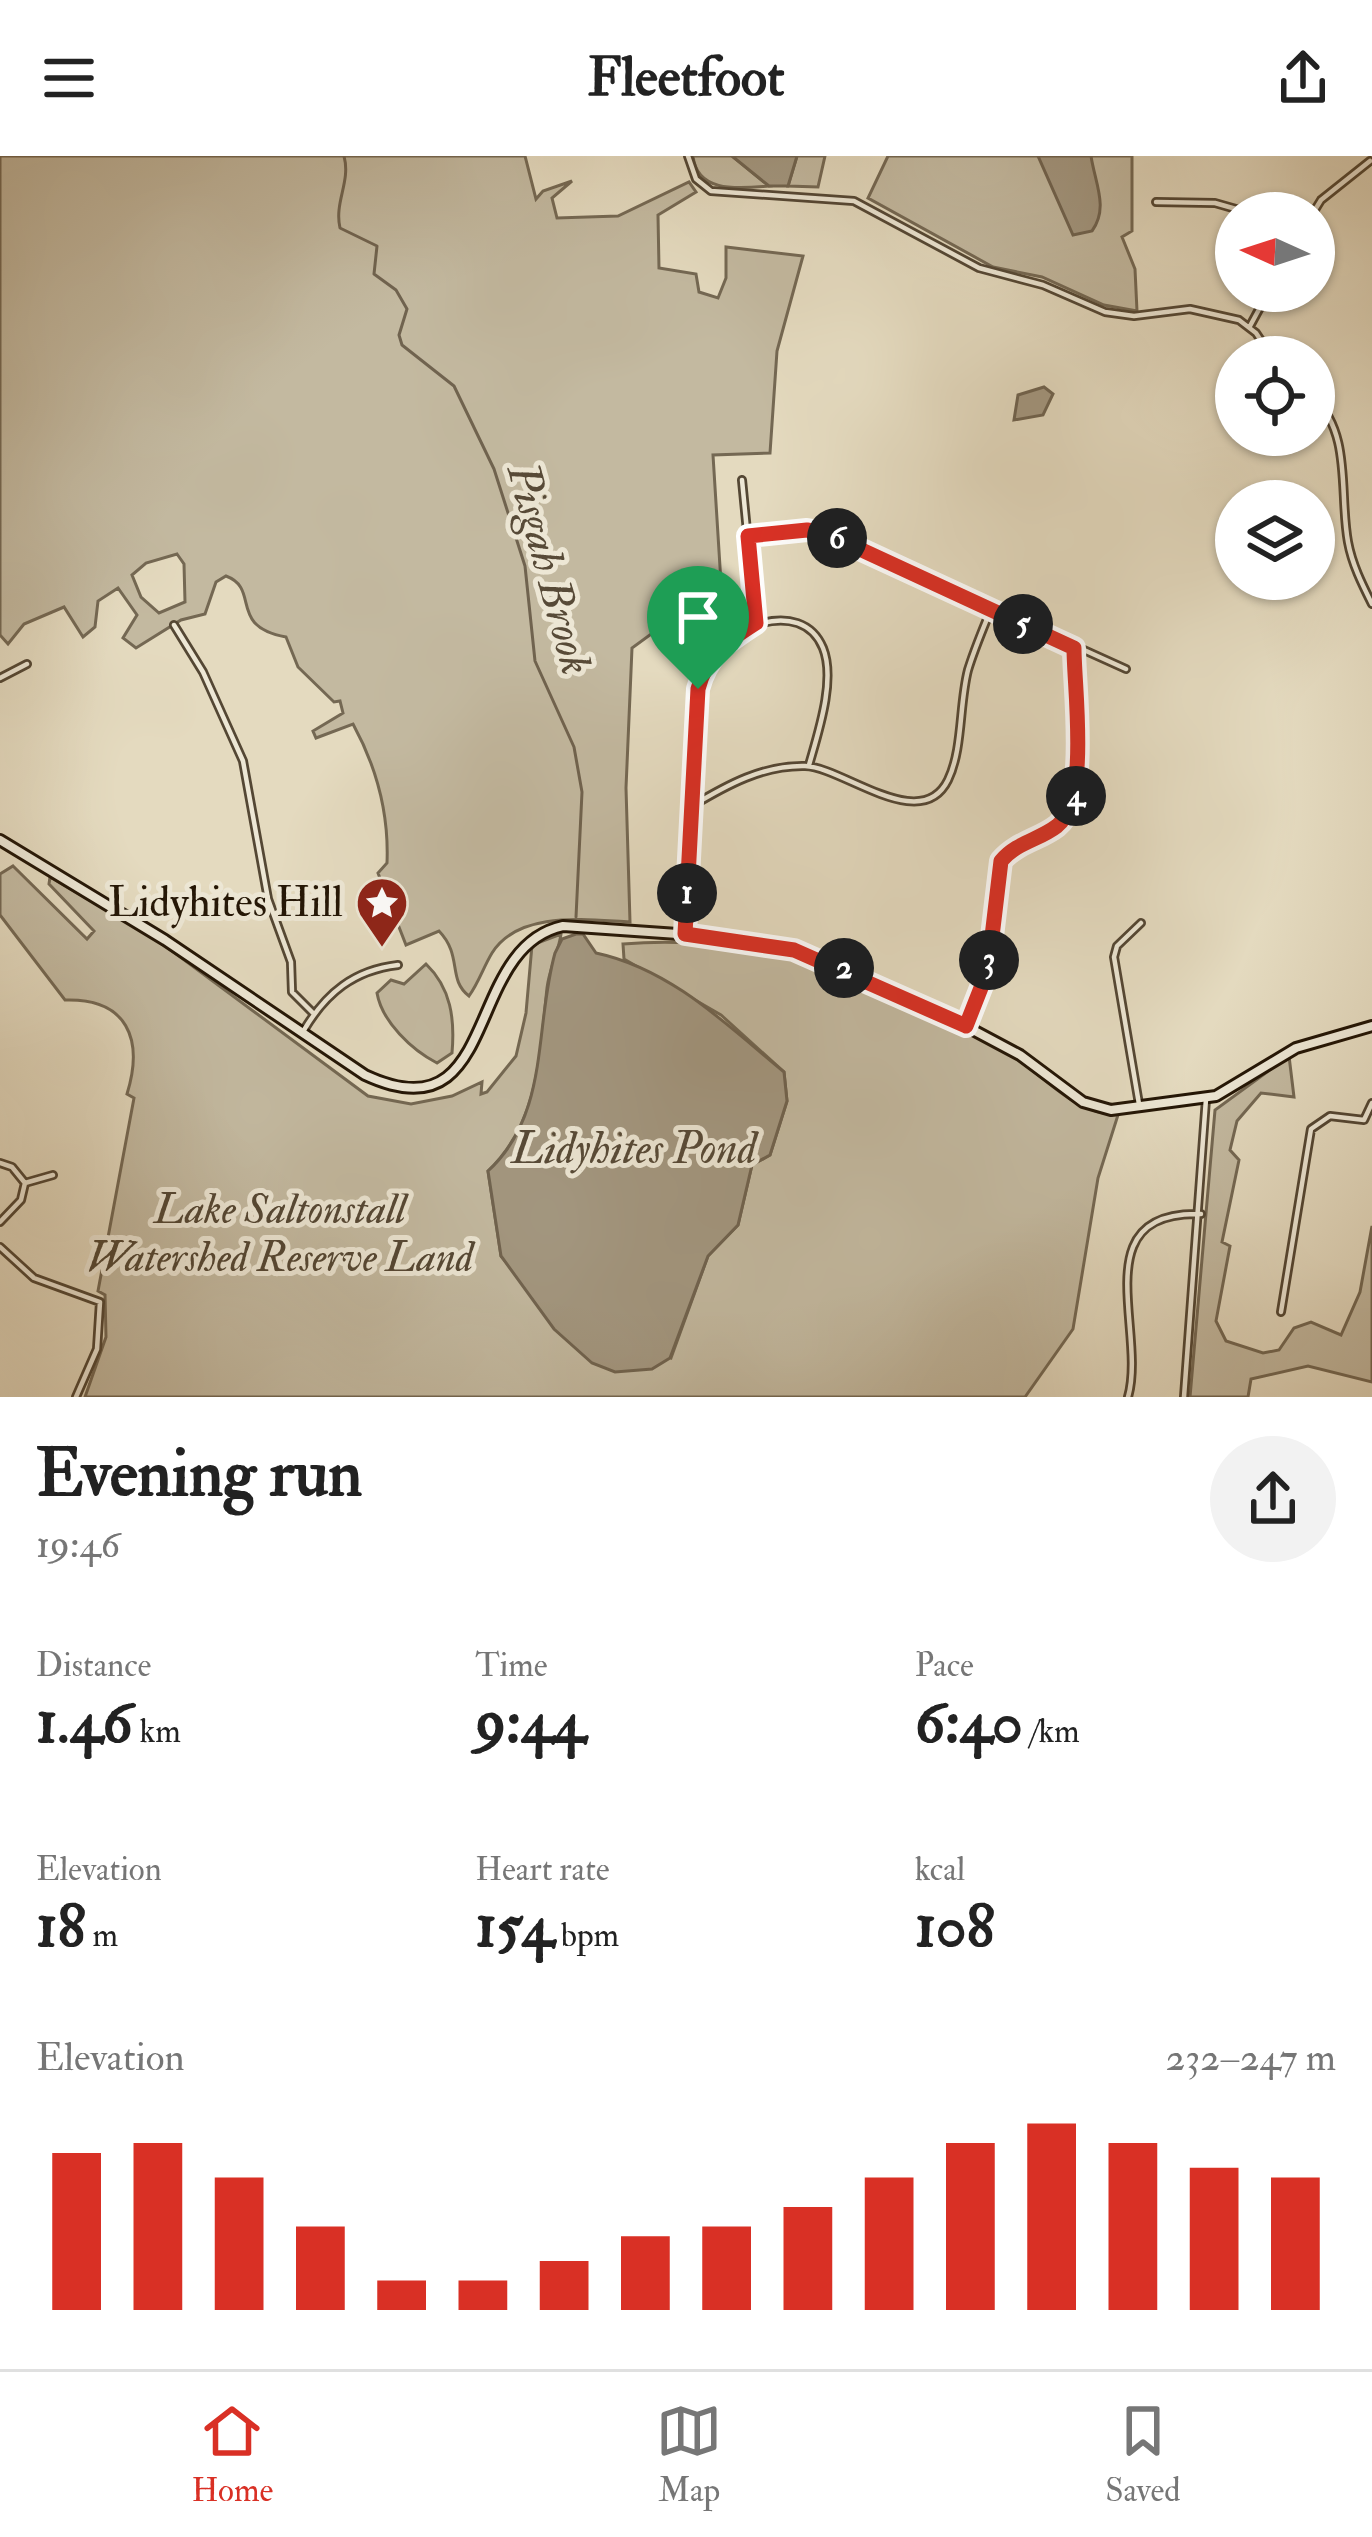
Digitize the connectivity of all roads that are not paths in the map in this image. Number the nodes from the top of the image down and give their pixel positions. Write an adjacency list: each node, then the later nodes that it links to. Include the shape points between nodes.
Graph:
1 (688, 156): 7 (street, via 711,191 854,200 979,268 1105,312 1203,310)
2 (1369, 160): 3 (street)
3 (1335, 192)
4 (1156, 202): 5 (street)
5 (1215, 202)
6 (1258, 312): 7 (street)
7 (1250, 326): 8 (street)
8 (1257, 336)
9 (1335, 427): 12 (street, via 1349,546)
10 (742, 480): 11 (street)
11 (748, 536): 13 (street, via 825,533); 14 (street)
12 (1372, 604)
13 (991, 609): 16 (street); 20 (street, via 968,670 951,774 935,797 866,790)
14 (756, 623): 20 (street, via 808,628 825,653); 21 (street, via 704,667)
15 (174, 625): 26 (street, via 243,761 292,992)
16 (1074, 648): 18 (street); 27 (street, via 1077,791 1057,826 1001,861 988,970)
17 (27, 664): 19 (street)
18 (1126, 669)
19 (0, 679)
20 (809, 765): 21 (street, via 751,774)
21 (692, 806): 24 (street)
22 (0, 840): 29 (main road)
23 (1141, 923): 32 (street, via 1114,957)
24 (685, 934): 27 (main road, via 794,950); 29 (main road, via 572,926 532,937 507,963 473,1049 434,1082 377,1081)
25 (398, 964): 26 (street, via 349,980)
26 (314, 1014): 29 (street)
27 (966, 1026): 32 (main road, via 1083,1102)
28 (1372, 1026): 30 (main road, via 1296,1048)
29 (301, 1034)
30 (1207, 1099): 32 (main road); 36 (street)
31 (1372, 1103): 39 (street, via 1364,1120 1330,1116 1311,1129)
32 (1140, 1109)
33 (0, 1163): 35 (street)
34 (53, 1175): 35 (street)
35 (25, 1183): 37 (street)
36 (1201, 1214): 41 (street, via 1155,1221 1128,1262); 42 (street)
37 (0, 1222)
38 (0, 1247): 40 (street, via 34,1278 100,1301 97,1348)
39 (1281, 1312)
40 (76, 1397)
41 (1128, 1397)
42 (1184, 1397)

